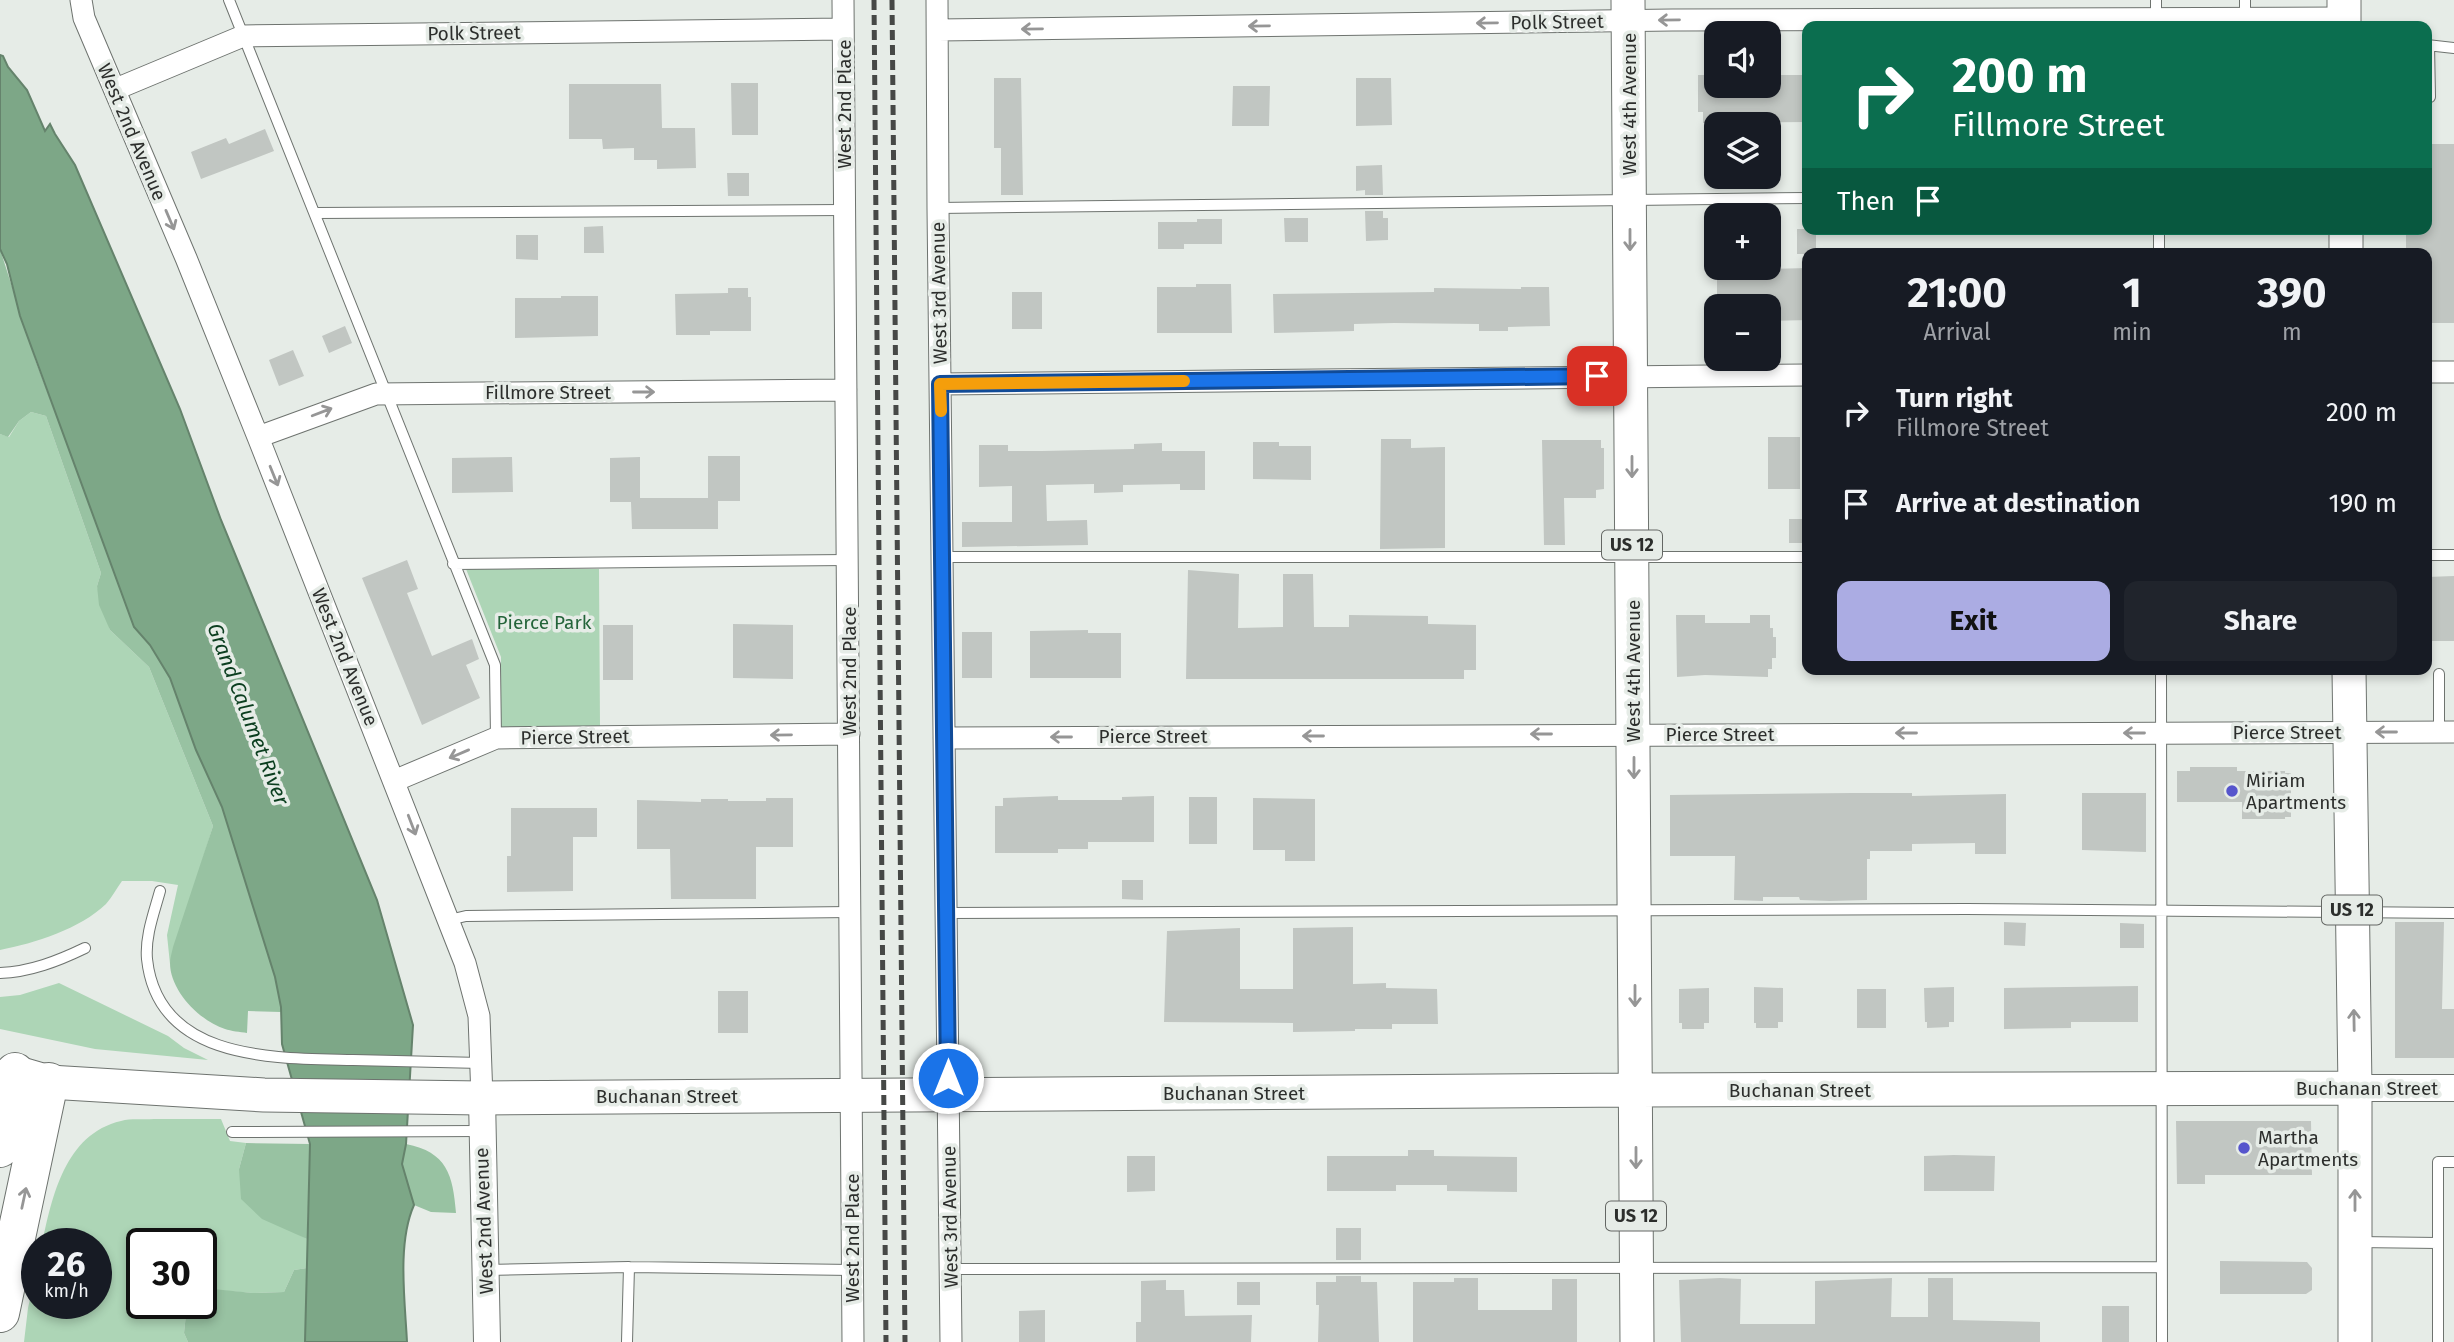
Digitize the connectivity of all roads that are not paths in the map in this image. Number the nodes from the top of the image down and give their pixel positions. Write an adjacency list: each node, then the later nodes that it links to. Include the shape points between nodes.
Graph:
1 (81, 0): 14 (street, West 2nd Avenue, via 84,18)
2 (229, 0): 11 (lane)
3 (843, 0): 9 (street, West 2nd Place)
4 (937, 0): 10 (street, West 3rd Avenue)
5 (2245, 9): 7 (street, Polk Street); 8 (street, Polk Street, via 2276,19)
6 (1628, 10): 7 (street, Polk Street, one-way to 6); 10 (street, Polk Street, one-way to 10); 15 (main road, West 4th Avenue / US 12)
7 (2156, 15)
8 (2344, 15)
9 (843, 29): 11 (street, Polk Street); 18 (street, West 2nd Place)
10 (938, 30): 17 (street, West 3rd Avenue)
11 (243, 36): 14 (street, Polk Street); 19 (lane)
12 (2432, 45): 13 (lane)
13 (2454, 48)
14 (116, 89): 27 (street, West 2nd Avenue, one-way to 27)
15 (1629, 198): 16 (lane); 17 (lane); 23 (main road, West 4th Avenue / US 12, one-way to 23)
16 (1802, 198)
17 (938, 208): 24 (street, West 3rd Avenue)
18 (845, 210): 19 (lane); 25 (street, West 2nd Place)
19 (315, 212): 26 (lane)
20 (2454, 372): 21 (street)
21 (2432, 373)
22 (1802, 375): 23 (street)
23 (1631, 376): 24 (street); 30 (main road, West 4th Avenue / US 12, one-way to 30)
24 (940, 384): 31 (street, West 3rd Avenue)
25 (846, 390): 26 (street, Fillmore Street, one-way to 25); 33 (street, West 2nd Place)
26 (387, 393): 27 (street, Fillmore Street, one-way to 26, via 364,396); 34 (lane)
27 (258, 436): 45 (street, West 2nd Avenue, one-way to 45)
28 (2432, 555): 29 (lane)
29 (2454, 555)
30 (1632, 556): 31 (lane); 32 (lane); 42 (main road, West 4th Avenue / US 12)
31 (943, 557): 44 (street, West 3rd Avenue)
32 (1802, 557)
33 (848, 560): 34 (lane); 41 (street, West 2nd Place)
34 (453, 564): 43 (lane, via 495,665)
35 (2439, 674): 39 (lane)
36 (2161, 675): 40 (lane)
37 (2349, 675): 38 (main road, US 12)
38 (2350, 732): 39 (street, Pierce Street, one-way to 38); 40 (street, Pierce Street); 50 (main road, US 12)
39 (2447, 732)
40 (2162, 733): 42 (street, Pierce Street, one-way to 42); 48 (lane)
41 (849, 734): 43 (street, Pierce Street, one-way to 43); 49 (street, West 2nd Place)
42 (1633, 734): 44 (street, Pierce Street, one-way to 44); 47 (main road, West 4th Avenue / US 12, one-way to 47)
43 (496, 738): 45 (street, Pierce Street, one-way to 45)
44 (944, 738): 51 (street, West 3rd Avenue)
45 (394, 781): 53 (street, West 2nd Avenue, one-way to 53)
46 (160, 891): 56 (lane, via 147,948 151,976 163,1004 181,1025 210,1043 264,1055)
47 (1634, 910): 48 (lane); 51 (lane); 61 (main road, West 4th Avenue / US 12, one-way to 61)
48 (2161, 911): 50 (lane); 60 (lane)
49 (850, 912): 53 (lane, via 466,916); 63 (street, West 2nd Place)
50 (2352, 912): 52 (lane); 58 (main road, US 12, one-way to 50)
51 (947, 913): 62 (street, West 3rd Avenue)
52 (2454, 913)
53 (449, 920): 56 (street, West 2nd Avenue, via 479,1016)
54 (85, 947): 55 (lane, via 63,959)
55 (0, 973)
56 (481, 1063): 64 (street, West 2nd Avenue)
57 (21, 1073): 64 (main road, Buchanan Street, via 264,1095); 67 (highway); 77 (highway, one-way to 57)
58 (2355, 1088): 59 (street, Buchanan Street); 60 (main road, Buchanan Street); 69 (main road, US 12, one-way to 58)
59 (2454, 1088)
60 (2162, 1089): 61 (main road, Buchanan Street); 72 (lane)
61 (1636, 1090): 62 (main road, Buchanan Street); 73 (main road, West 4th Avenue / US 12, one-way to 73)
62 (949, 1094): 63 (main road, Buchanan Street); 74 (street, West 3rd Avenue)
63 (851, 1095): 64 (main road, Buchanan Street); 76 (street, West 2nd Place)
64 (468, 1098): 65 (street, West 2nd Avenue)
65 (481, 1131): 66 (lane); 75 (street, West 2nd Avenue)
66 (232, 1132)
67 (0, 1148)
68 (2454, 1162): 70 (lane, via 2438,1162)
69 (2355, 1242): 70 (lane); 84 (main road, US 12)
70 (2438, 1243): 85 (lane)
71 (629, 1267): 75 (lane); 76 (lane); 79 (lane)
72 (2161, 1267): 73 (lane); 83 (lane)
73 (1636, 1268): 74 (lane); 82 (main road, West 4th Avenue / US 12)
74 (950, 1269): 81 (street, West 3rd Avenue)
75 (487, 1270): 78 (street, West 2nd Avenue)
76 (852, 1270): 80 (street, West 2nd Place)
77 (0, 1313)
78 (487, 1342)
79 (627, 1342)
80 (853, 1342)
81 (951, 1342)
82 (1637, 1342)
83 (2162, 1342)
84 (2355, 1342)
85 (2438, 1342)

